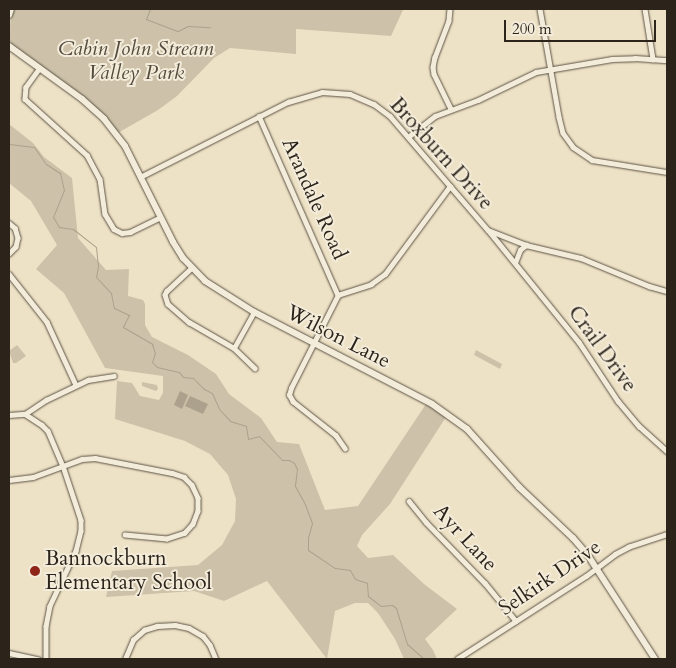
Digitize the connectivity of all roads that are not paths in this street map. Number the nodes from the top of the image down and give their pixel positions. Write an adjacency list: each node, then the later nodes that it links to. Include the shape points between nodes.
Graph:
1 (11, 9): 5 (main road)
2 (450, 9): 11 (street, via 433,67)
3 (540, 9): 10 (street)
4 (645, 9): 7 (street)
5 (9, 15)
6 (9, 46): 9 (main road, Wilson Lane)
7 (653, 59): 8 (street); 10 (street, via 612,59)
8 (667, 60)
9 (40, 68): 15 (main road, Wilson Lane, via 104,119 125,146); 17 (street, via 26,87 25,99 87,155 100,179 105,214 114,229 130,232)
10 (550, 70): 11 (street, via 527,75 478,100); 14 (street, via 563,133 573,147 592,160)
11 (452, 109): 13 (street, via 434,116)
12 (259, 116): 13 (street, Broxburn Drive, via 310,94 342,93 374,104 390,116); 15 (street, Broxburn Drive); 26 (street, Arandale Road)
13 (408, 137): 16 (street, Broxburn Drive)
14 (667, 172)
15 (140, 178): 17 (main road, Wilson Lane)
16 (450, 186): 19 (street, Broxburn Drive); 26 (street, via 385,274 371,284)
17 (159, 218): 23 (main road, Wilson Lane)
18 (9, 223): 21 (street, via 15,228 18,238 16,247)
19 (488, 230): 20 (street, Broxburn Drive); 22 (street, Crail Drive)
20 (526, 245): 22 (street, via 520,250); 25 (street, Broxburn Drive, via 581,258)
21 (9, 254)
22 (515, 263): 36 (street, Crail Drive, via 579,342 618,401)
23 (192, 268): 27 (main road, Wilson Lane, via 217,290); 29 (street, via 166,291 168,304 189,322)
24 (9, 274): 32 (street, via 47,322)
25 (667, 291)
26 (338, 295): 28 (street)
27 (254, 312): 28 (main road, Wilson Lane); 29 (street)
28 (312, 342): 35 (street, via 289,395 293,402 336,436); 42 (main road, Wilson Lane, via 432,404 467,429 519,487 573,538)
29 (234, 348): 30 (street)
30 (255, 368)
31 (114, 376): 32 (street, via 100,376)
32 (76, 385): 33 (street)
33 (25, 414): 34 (street); 37 (street, via 48,432)
34 (9, 415)
35 (345, 449)
36 (667, 451)
37 (63, 466): 38 (street, via 33,477); 41 (street, via 95,458 172,472 192,485 198,498 198,510 193,524 185,532 167,539); 46 (street, via 79,509 81,531 76,551 50,606)
38 (9, 480)
39 (409, 501): 43 (street, Ayr Lane)
40 (667, 534): 42 (street, Selkirk Drive, via 628,547)
41 (124, 535)
42 (596, 568): 43 (street, Selkirk Drive); 50 (main road, Wilson Lane)
43 (516, 621): 49 (street, Selkirk Drive)
44 (9, 653): 45 (street)
45 (38, 659)
46 (46, 659)
47 (125, 659): 48 (street, via 129,646 144,630 175,625 203,636)
48 (216, 659)
49 (457, 659)
50 (656, 659)

